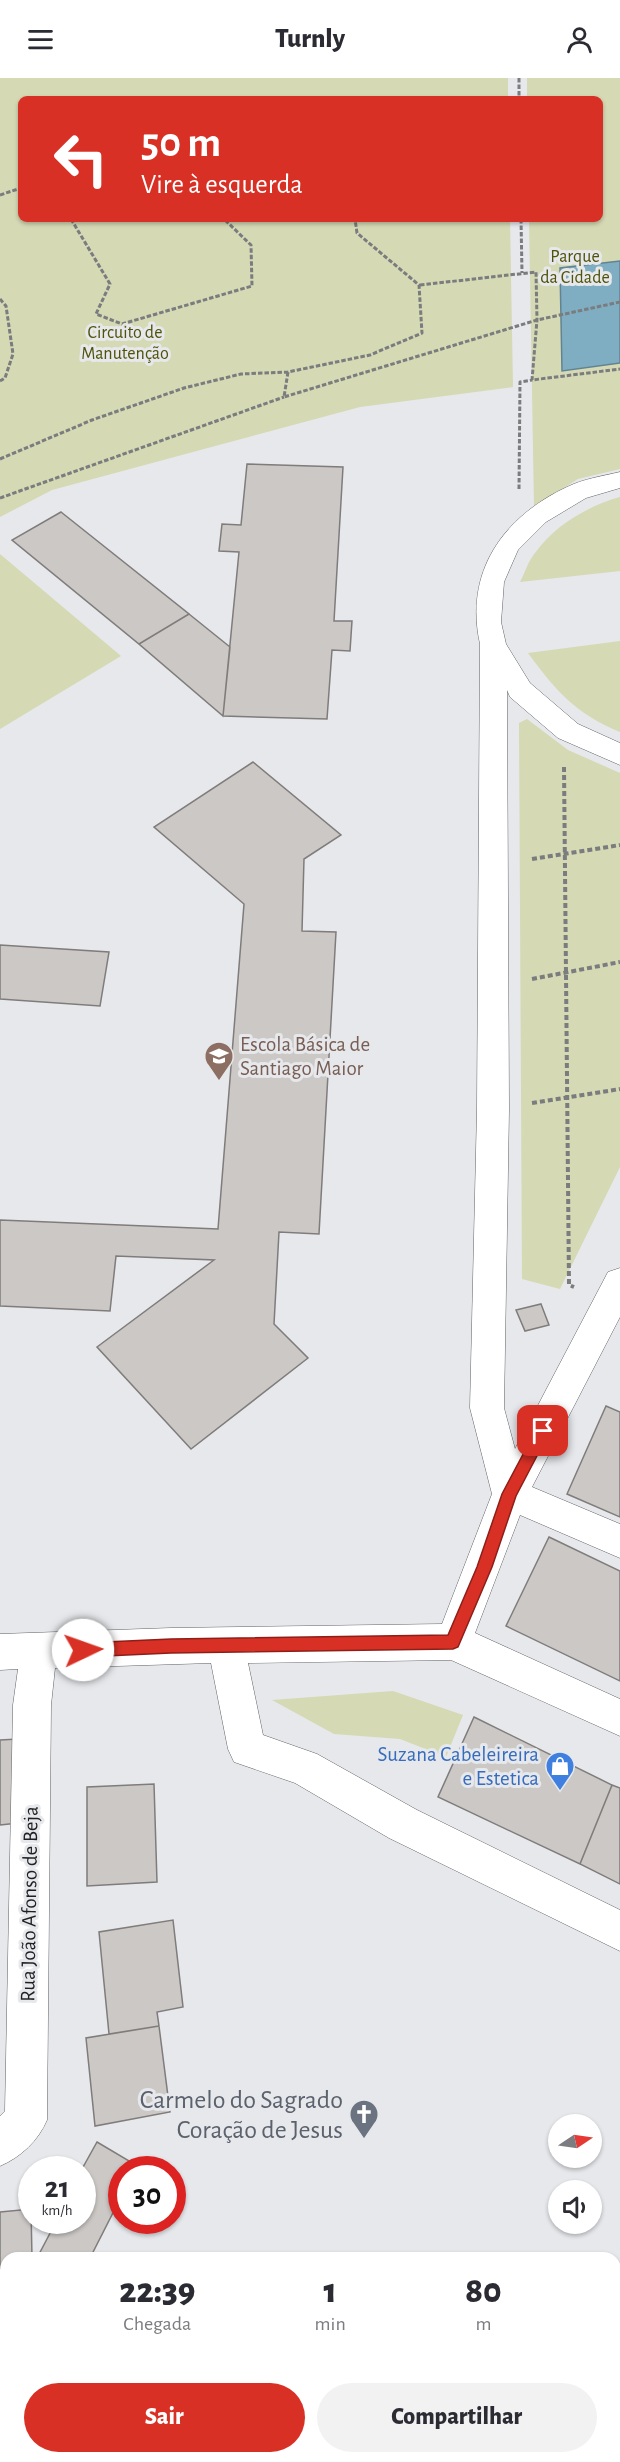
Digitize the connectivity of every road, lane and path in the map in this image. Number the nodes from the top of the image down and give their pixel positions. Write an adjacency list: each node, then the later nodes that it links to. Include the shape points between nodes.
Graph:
1 (519, 78): 2 (path)
2 (519, 96)
3 (18, 189): 4 (path)
4 (0, 195)
5 (73, 222): 6 (path, via 110,284 96,314 122,324 252,286 251,245)
6 (227, 222)
7 (355, 222): 10 (path, via 357,233)
8 (521, 222): 9 (path)
9 (522, 273): 10 (path); 13 (path, via 536,272)
10 (419, 285): 15 (path, via 422,333 370,355)
11 (0, 299): 17 (path, via 6,306 13,354 5,378)
12 (620, 302): 13 (path)
13 (537, 320): 16 (path); 18 (path)
14 (620, 369): 16 (path)
15 (288, 372): 18 (path); 19 (path, via 241,374 183,388 92,420)
16 (532, 380): 22 (path, via 520,382)
17 (0, 381)
18 (284, 397): 21 (path)
19 (0, 459)
20 (620, 480): 22 (street, via 577,492 537,516)
21 (0, 498)
22 (518, 535): 23 (street, via 507,546 491,582 488,622)
23 (493, 644): 24 (street, via 520,690); 38 (street, via 487,1408)
24 (574, 734): 25 (street); 27 (path, via 564,747)
25 (620, 755)
26 (620, 845): 27 (path)
27 (564, 853): 28 (path); 30 (path)
28 (525, 860)
29 (620, 962): 30 (path)
30 (566, 973): 31 (path); 33 (path)
31 (525, 981)
32 (620, 1089): 33 (path)
33 (567, 1097): 34 (path); 36 (path, via 569,1285)
34 (526, 1104)
35 (620, 1282): 37 (street)
36 (578, 1288)
37 (610, 1330): 38 (street)
38 (510, 1494): 39 (street); 40 (street)
39 (620, 1541)
40 (453, 1642): 41 (street); 44 (street)
41 (226, 1645): 43 (street); 45 (street, via 247,1749 304,1767 403,1824)
42 (0, 1652): 43 (street)
43 (39, 1652): 46 (street, Rua João Afonso de Beja, via 32,1705 26,2120)
44 (620, 1718)
45 (620, 1931)
46 (0, 2145)

